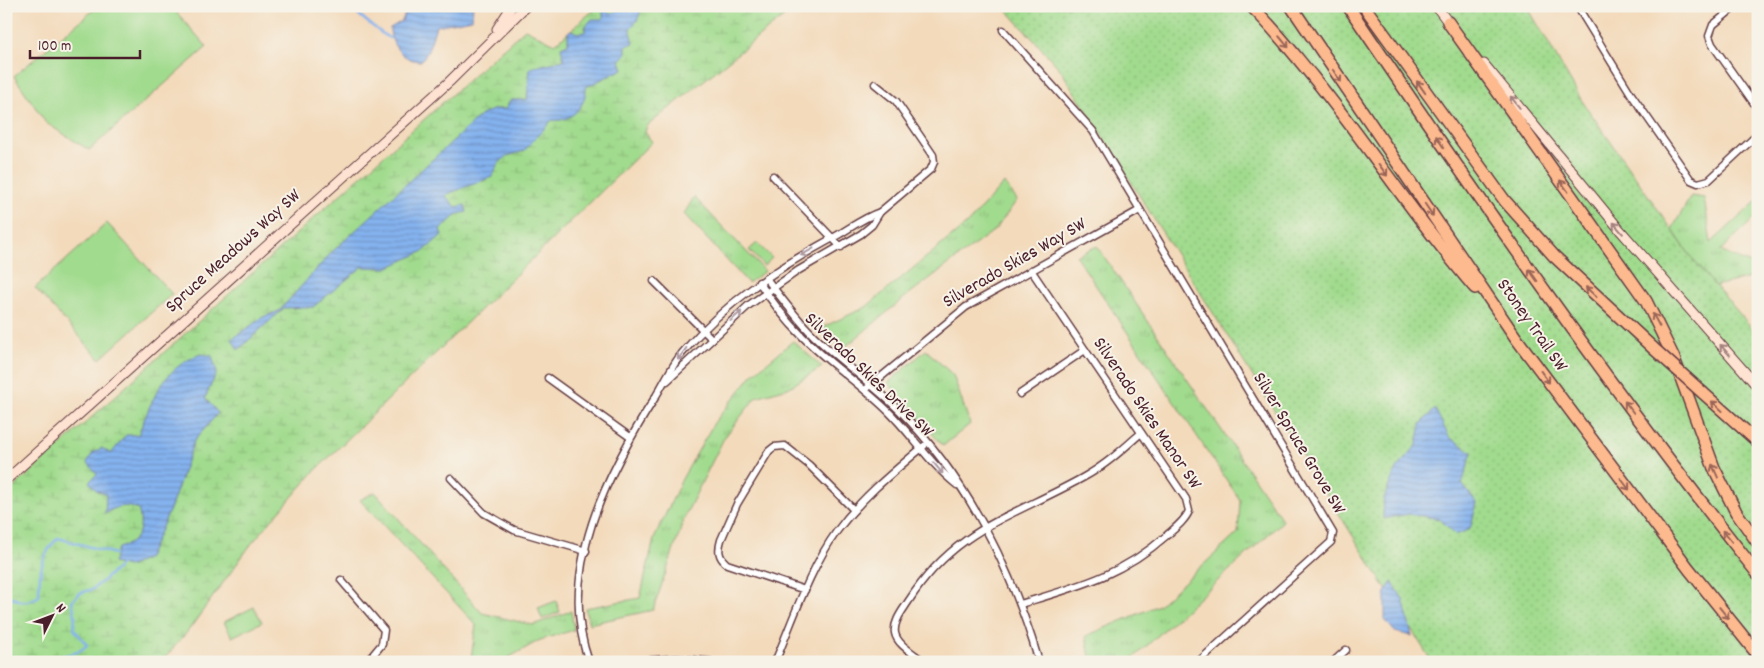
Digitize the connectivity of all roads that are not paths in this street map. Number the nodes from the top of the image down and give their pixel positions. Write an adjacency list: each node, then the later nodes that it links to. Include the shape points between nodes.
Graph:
1 (512, 6): 12 (main road, Spruce Meadows Way SW)
2 (526, 6): 12 (main road, Spruce Meadows Way SW)
3 (1250, 6): 28 (highway, one-way to 28, via 1324,91 1433,238)
4 (1291, 6): 28 (highway, Stoney Trail SW, one-way to 28)
5 (1348, 6): 49 (highway, Stoney Trail SW, one-way to 5, via 1551,300)
6 (1364, 6): 40 (highway, one-way to 6, bridge, via 1554,256 1505,201)
7 (1436, 6): 10 (main road)
8 (1577, 6): 15 (street, via 1630,94 1691,180 1698,183 1709,180)
9 (1736, 6): 14 (street, via 1713,25 1709,36)
10 (1448, 22): 34 (main road, one-way to 10, via 1620,230); 47 (highway, one-way to 10, via 1736,512 1714,468 1673,356 1646,301)
11 (1003, 30): 17 (street, Silver Spruce Grove SW, via 1093,131)
12 (484, 48): 43 (main road, Spruce Meadows Way SW)
13 (875, 84): 18 (street, via 899,105 934,162 930,171)
14 (1758, 109)
15 (1758, 134)
16 (773, 176): 19 (street)
17 (1140, 210): 21 (street, Silverado Skies Way SW); 62 (street, Silver Spruce Grove SW, via 1333,533 1331,542)
18 (880, 212): 19 (street, via 866,216); 20 (street, via 872,225)
19 (832, 238): 20 (street); 22 (street, one-way to 22)
20 (841, 247): 25 (street)
21 (1031, 270): 30 (street, Silverado Skies Manor SW); 32 (street, Silverado Skies Way SW, via 966,307)
22 (766, 278): 24 (street); 25 (street, Silverado Skies Drive SW)
23 (654, 282): 27 (street)
24 (760, 282): 26 (street, Silverado Skies Drive SW); 27 (street)
25 (773, 287): 26 (street); 32 (street, Silverado Skies Drive SW, via 815,337)
26 (766, 292): 29 (street, one-way to 26); 35 (street, Silverado Skies Drive SW, via 803,337)
27 (703, 330): 29 (street); 33 (street, one-way to 33, via 682,352)
28 (1516, 338): 54 (highway, Stoney Trail SW, one-way to 54, via 1677,554)
29 (712, 339): 33 (street)
30 (1085, 350): 36 (street); 37 (street, Silverado Skies Manor SW)
31 (548, 378): 38 (street)
32 (872, 385): 35 (street, Silverado Skies Way SW); 39 (street, Silverado Skies Drive SW)
33 (663, 386): 38 (street)
34 (1758, 387)
35 (865, 390): 41 (street, Silverado Skies Drive SW)
36 (1020, 394)
37 (1141, 433): 46 (street, via 1084,477); 52 (street, Silverado Skies Manor SW, via 1186,500 1189,507 1187,516 1154,547 1118,570 1076,588)
38 (630, 437): 48 (street, via 602,499)
39 (929, 442): 41 (street); 44 (street, Silverado Skies Drive SW, via 950,468)
40 (1758, 442)
41 (922, 448): 44 (street, Silverado Skies Drive SW, one-way to 44, via 942,473); 45 (street)
42 (451, 478): 48 (street, via 484,513 514,530)
43 (6, 480)
44 (960, 488): 46 (street, Silverado Skies Drive SW)
45 (854, 510): 51 (street, via 826,548); 51 (street, via 809,464 785,446 769,451 748,484 721,540 720,557 727,564)
46 (984, 527): 52 (street, Silverado Skies Drive SW); 60 (street, via 947,554 926,576 896,622 897,638)
47 (1758, 543)
48 (586, 551): 56 (street, via 578,588 578,615)
49 (1758, 574)
50 (341, 580): 55 (street, via 384,630 382,644)
51 (805, 590): 59 (street)
52 (1020, 604): 61 (street, Silverado Skies Drive SW)
53 (1346, 650): 63 (street)
54 (1758, 655)
55 (367, 662)
56 (589, 662)
57 (634, 662): 58 (street, via 676,659)
58 (710, 662)
59 (775, 662)
60 (924, 662)
61 (1039, 662)
62 (1198, 662)
63 (1333, 662)

